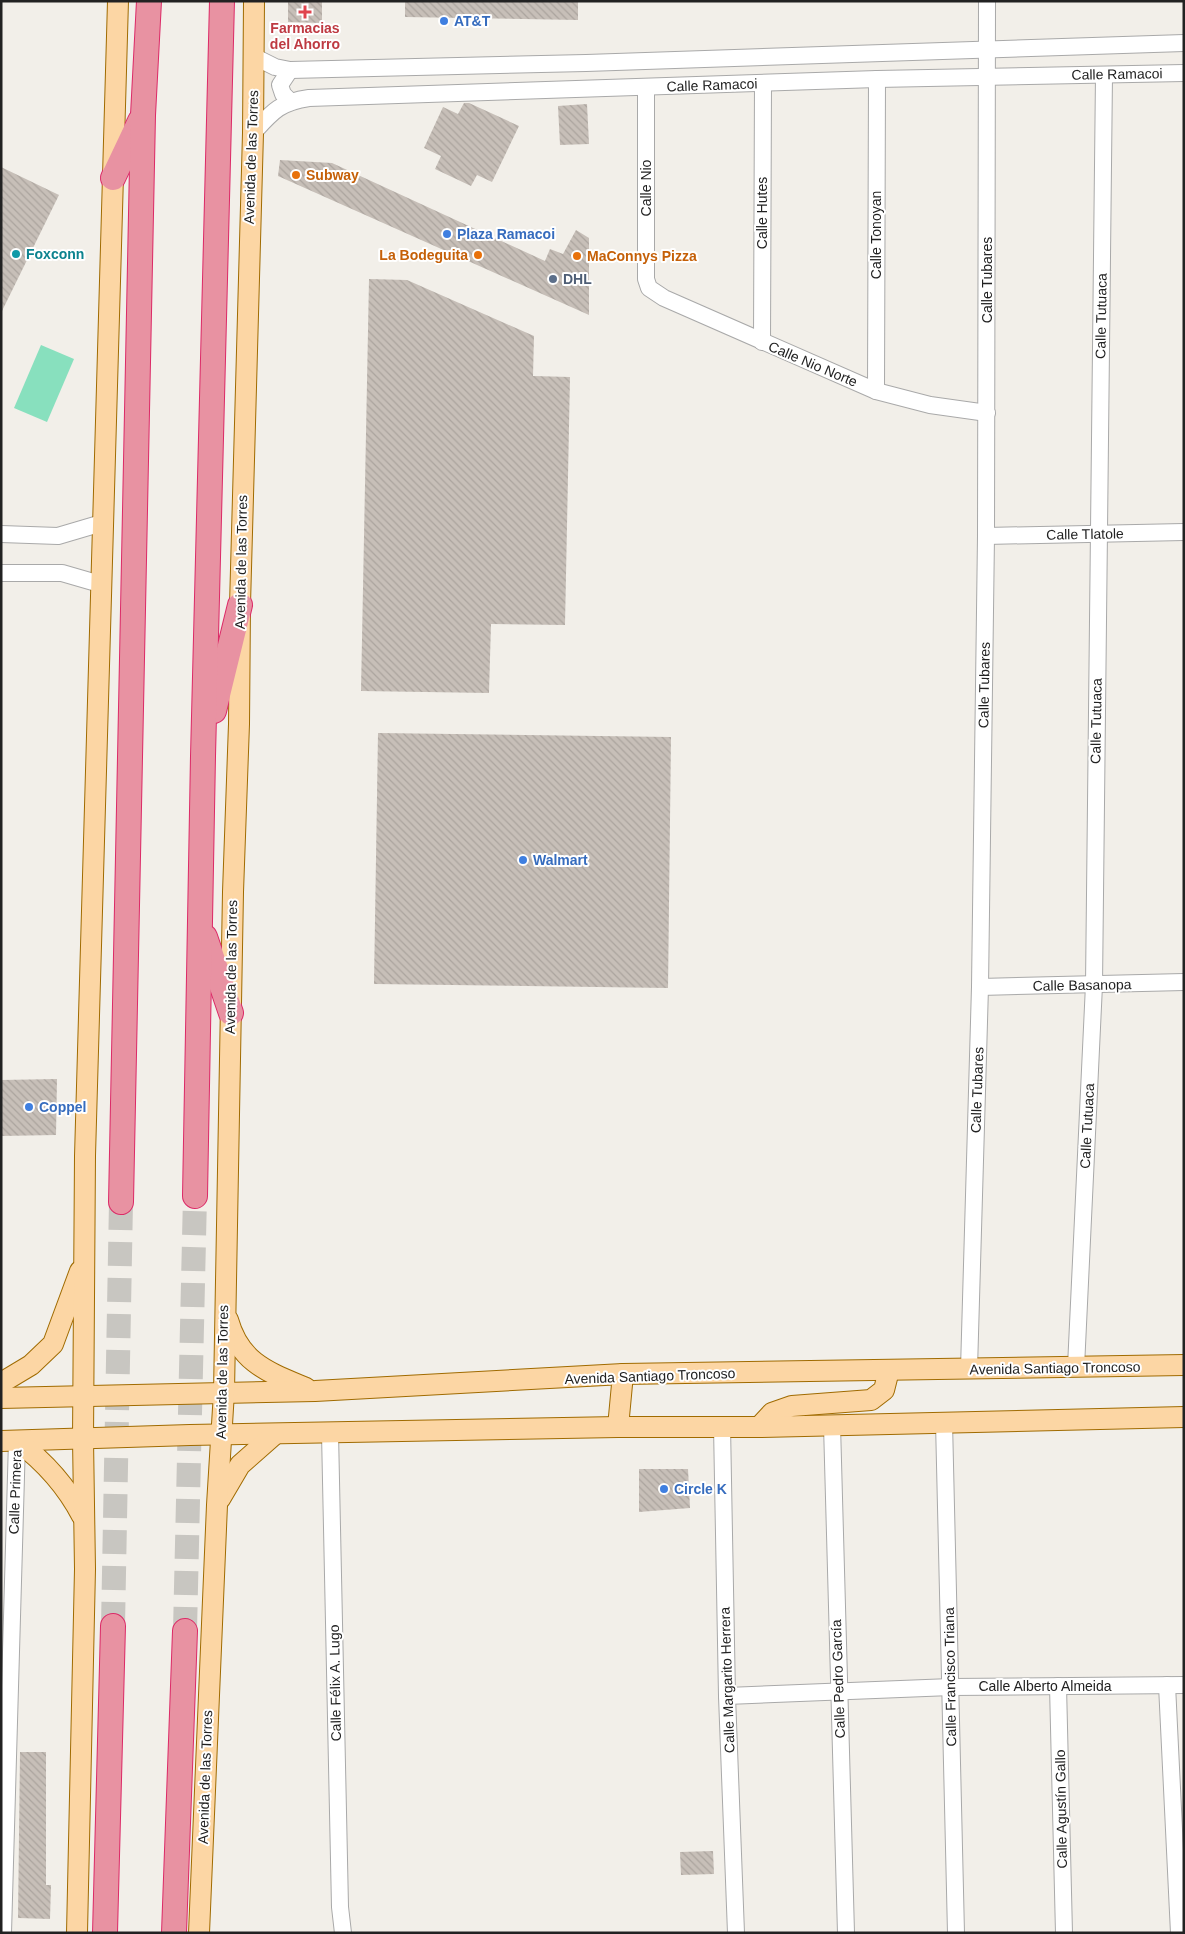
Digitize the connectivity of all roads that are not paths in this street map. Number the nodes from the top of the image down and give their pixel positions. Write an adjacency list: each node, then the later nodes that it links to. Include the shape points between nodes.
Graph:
1 (118, 1): 19 (main road)
2 (149, 1): 17 (highway)
3 (222, 1): 32 (highway)
4 (254, 1): 8 (main road, Avenida de las Torres)
5 (987, 1): 7 (street, Calle Tubares)
6 (1184, 43): 7 (street, Calle Ramacoi)
7 (988, 50): 9 (street, Calle Ramacoi); 12 (street, Calle Tubares)
8 (253, 56): 9 (street, Calle Ramacoi); 18 (main road, Avenida de las Torres)
9 (290, 70): 16 (street, via 280,85)
10 (1184, 72): 11 (street, Calle Ramacoi)
11 (1104, 75): 12 (street, Calle Ramacoi); 27 (street, Calle Tutuaca)
12 (988, 76): 13 (street, Calle Ramacoi); 23 (street, Calle Tubares)
13 (877, 79): 14 (street, Calle Ramacoi); 22 (street, Calle Tonoyan)
14 (763, 83): 15 (street, Calle Ramacoi); 21 (street, Calle Hutes)
15 (646, 88): 16 (street, Calle Ramacoi); 20 (street, Calle Nio, via 646,279)
16 (290, 100): 18 (street)
17 (143, 115): 19 (highway); 39 (highway)
18 (253, 132): 31 (main road, Avenida de las Torres)
19 (112, 178): 24 (main road)
20 (649, 288): 21 (street, Calle Nio Norte, via 664,298)
21 (762, 342): 22 (street, Calle Nio Norte)
22 (876, 391): 23 (street, Calle Nio Norte, via 930,405)
23 (987, 413): 28 (street, Calle Tubares)
24 (102, 523): 26 (street, via 58,536); 30 (main road)
25 (1184, 532): 27 (street, Calle Tlatole)
26 (1, 534)
27 (1098, 534): 28 (street, Calle Tlatole); 35 (street, Calle Tutuaca)
28 (986, 536): 36 (street, Calle Tubares)
29 (1, 573): 30 (street, via 62,574)
30 (100, 584): 40 (main road)
31 (240, 605): 32 (highway); 37 (main road, Avenida de las Torres)
32 (203, 756): 33 (highway)
33 (200, 920): 37 (highway); 38 (highway)
34 (1184, 982): 35 (street, Calle Basanopa)
35 (1094, 984): 36 (street, Calle Basanopa); 43 (street, Calle Tutuaca)
36 (980, 987): 44 (street, Calle Tubares)
37 (231, 1014): 41 (main road, Avenida de las Torres)
38 (195, 1196)
39 (121, 1202)
40 (86, 1255): 47 (main road, via 52,1344 31,1365); 50 (main road)
41 (224, 1306): 48 (main road, via 232,1335 243,1352 272,1374); 49 (main road, Avenida de las Torres)
42 (1184, 1365): 43 (main road, Avenida Santiago Troncoso)
43 (1076, 1367): 44 (main road, Avenida Santiago Troncoso)
44 (969, 1369): 45 (main road, Avenida Santiago Troncoso)
45 (889, 1370): 46 (main road, Avenida Santiago Troncoso); 57 (main road, via 884,1390 871,1400 792,1406 772,1413)
46 (623, 1374): 48 (main road, Avenida Santiago Troncoso); 56 (main road)
47 (1, 1383)
48 (315, 1391): 49 (main road, Avenida Santiago Troncoso)
49 (224, 1392): 50 (main road, Avenida Santiago Troncoso); 59 (main road, Avenida de las Torres)
50 (83, 1397): 51 (main road); 61 (main road)
51 (1, 1398)
52 (1184, 1417): 53 (main road)
53 (944, 1422): 54 (main road); 70 (street, Calle Francisco Triana)
54 (832, 1425): 57 (main road); 71 (street, Calle Pedro García)
55 (722, 1426): 56 (main road); 57 (main road); 72 (street, Calle Margarito Herrera)
56 (618, 1427): 58 (main road)
57 (759, 1427)
58 (330, 1433): 60 (main road); 78 (street, Calle Félix A. Lugo)
59 (221, 1435): 60 (main road); 61 (main road); 63 (main road, Avenida de las Torres)
60 (274, 1435): 63 (main road, via 240,1465)
61 (82, 1439): 62 (main road); 64 (main road)
62 (9, 1441): 64 (main road, via 33,1453 60,1480); 73 (street, Calle Primera)
63 (217, 1505): 77 (main road, Avenida de las Torres)
64 (83, 1519): 74 (main road, via 85,1569)
65 (113, 1626): 75 (highway)
66 (185, 1631): 76 (highway, Avenida de las Torres)
67 (1167, 1685): 68 (street, Calle Alberto Almeida); 69 (street, Calle Alberto Almeida); 83 (street)
68 (1184, 1685)
69 (1058, 1686): 70 (street, Calle Alberto Almeida); 82 (street, Calle Agustín Gallo)
70 (951, 1687): 71 (street, Calle Alberto Almeida); 81 (street, Calle Francisco Triana)
71 (838, 1693): 72 (street, Calle Alberto Almeida); 80 (street, Calle Pedro García)
72 (726, 1696): 79 (street, Calle Margarito Herrera)
73 (3, 1933)
74 (77, 1933)
75 (105, 1933)
76 (174, 1933)
77 (199, 1933)
78 (343, 1933)
79 (736, 1933)
80 (846, 1933)
81 (956, 1933)
82 (1064, 1933)
83 (1179, 1933)

